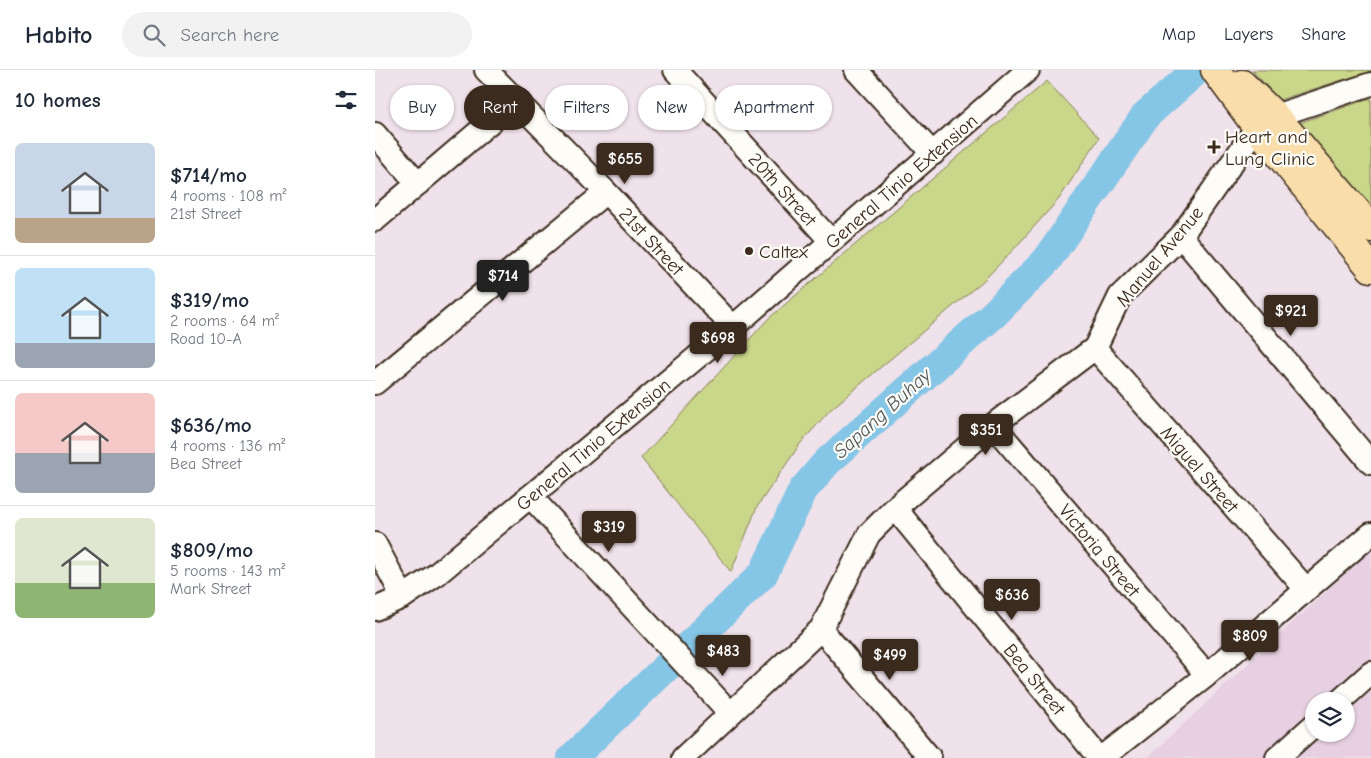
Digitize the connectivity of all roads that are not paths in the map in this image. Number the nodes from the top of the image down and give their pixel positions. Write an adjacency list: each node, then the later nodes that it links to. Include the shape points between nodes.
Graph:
1 (487, 70): 7 (street, 21st Street)
2 (675, 70): 18 (street, 20th Street)
3 (856, 70): 12 (street)
4 (1028, 70): 12 (street, General Tinio Extension)
5 (1220, 71): 9 (main road)
6 (1371, 84): 9 (street)
7 (501, 85)
8 (535, 121): 14 (street, 21st Street)
9 (1266, 122): 16 (main road); 17 (street, Manuel Avenue); 19 (main road)
10 (481, 130): 13 (street)
11 (375, 134): 13 (street)
12 (933, 154): 18 (street, General Tinio Extension)
13 (418, 184): 15 (street)
14 (606, 192): 20 (street, 21st Street); 22 (street)
15 (375, 220)
16 (1371, 228)
17 (1181, 236): 21 (street, Manuel Avenue, via 1120,296); 24 (street)
18 (831, 241): 20 (street, General Tinio Extension)
19 (1371, 268)
20 (733, 327): 25 (street, General Tinio Extension)
21 (1095, 348): 23 (street, Manuel Avenue); 29 (street, Miguel Street)
22 (375, 383)
23 (993, 425): 26 (street, Manuel Avenue); 34 (street, Victoria Street)
24 (1371, 463)
25 (530, 496): 30 (street, General Tinio Extension, via 437,574); 36 (street)
26 (895, 508): 32 (street, Manuel Avenue, via 869,534); 40 (street, Bea Street)
27 (1371, 534): 29 (street)
28 (375, 544): 30 (street)
29 (1305, 590): 34 (street)
30 (403, 597): 31 (street, General Tinio Extension)
31 (375, 609)
32 (821, 629): 36 (street, Manuel Avenue); 39 (street)
33 (1371, 673): 35 (street)
34 (1207, 675): 40 (street)
35 (1350, 692)
36 (730, 713): 38 (street, Manuel Avenue)
37 (1305, 733): 41 (street)
38 (683, 758)
39 (930, 758)
40 (1101, 758)
41 (1277, 758)

